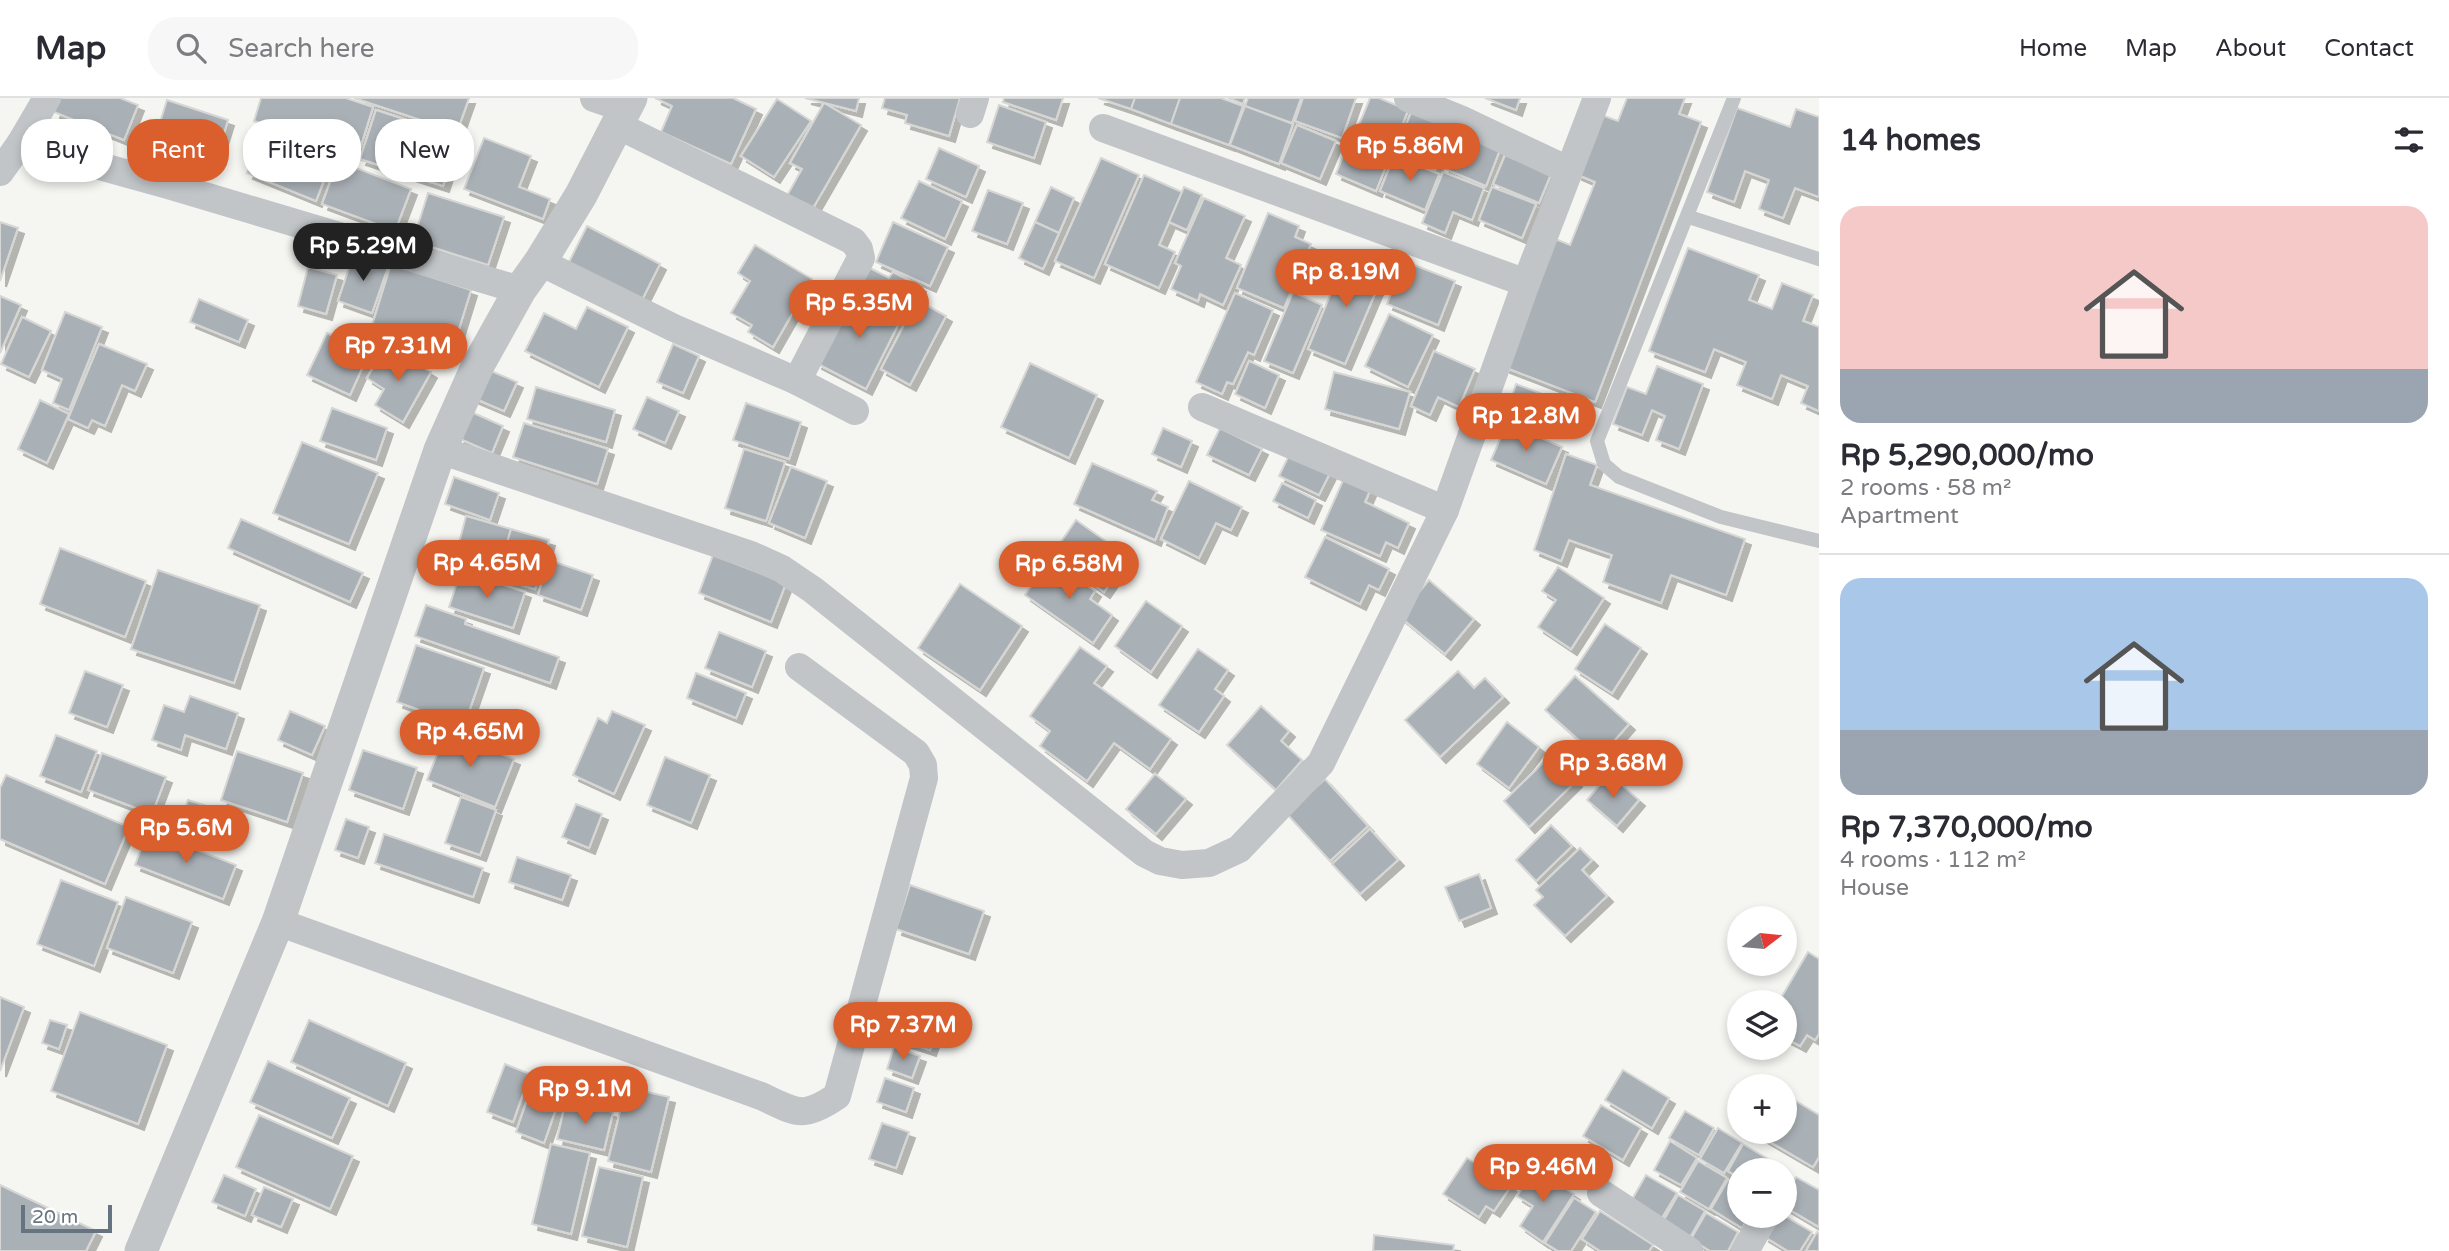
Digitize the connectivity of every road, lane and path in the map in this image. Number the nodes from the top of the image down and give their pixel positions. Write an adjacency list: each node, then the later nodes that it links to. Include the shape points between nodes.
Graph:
1 (47, 98): 8 (street)
2 (594, 98): 6 (street)
3 (1408, 98): 9 (street)
4 (1597, 98): 9 (street)
5 (1734, 98): 11 (lane)
6 (625, 111): 13 (street); 16 (street, via 853,240 859,249 860,258)
7 (1103, 128): 14 (street)
8 (20, 144): 10 (street); 15 (street)
9 (1568, 170): 14 (street)
10 (0, 172)
11 (1689, 217): 12 (lane); 21 (lane, via 1597,442 1604,464 1619,477 1721,517)
12 (1819, 259)
13 (540, 262): 15 (street); 16 (street, via 674,328)
14 (1526, 283): 20 (street)
15 (520, 290): 19 (street, via 477,367)
16 (797, 381): 18 (street)
17 (1202, 407): 20 (street)
18 (855, 411)
19 (440, 450): 20 (street, via 782,569 1144,853 1182,865 1209,863 1238,849 1321,763); 23 (street)
20 (1446, 510)
21 (1819, 541)
22 (799, 667): 23 (street, via 916,753 924,778 837,1096 820,1108 799,1113)
23 (278, 922): 26 (street)
24 (1601, 1193): 27 (street)
25 (1758, 1228): 28 (street)
26 (141, 1251)
27 (1689, 1251)
28 (1745, 1251)

